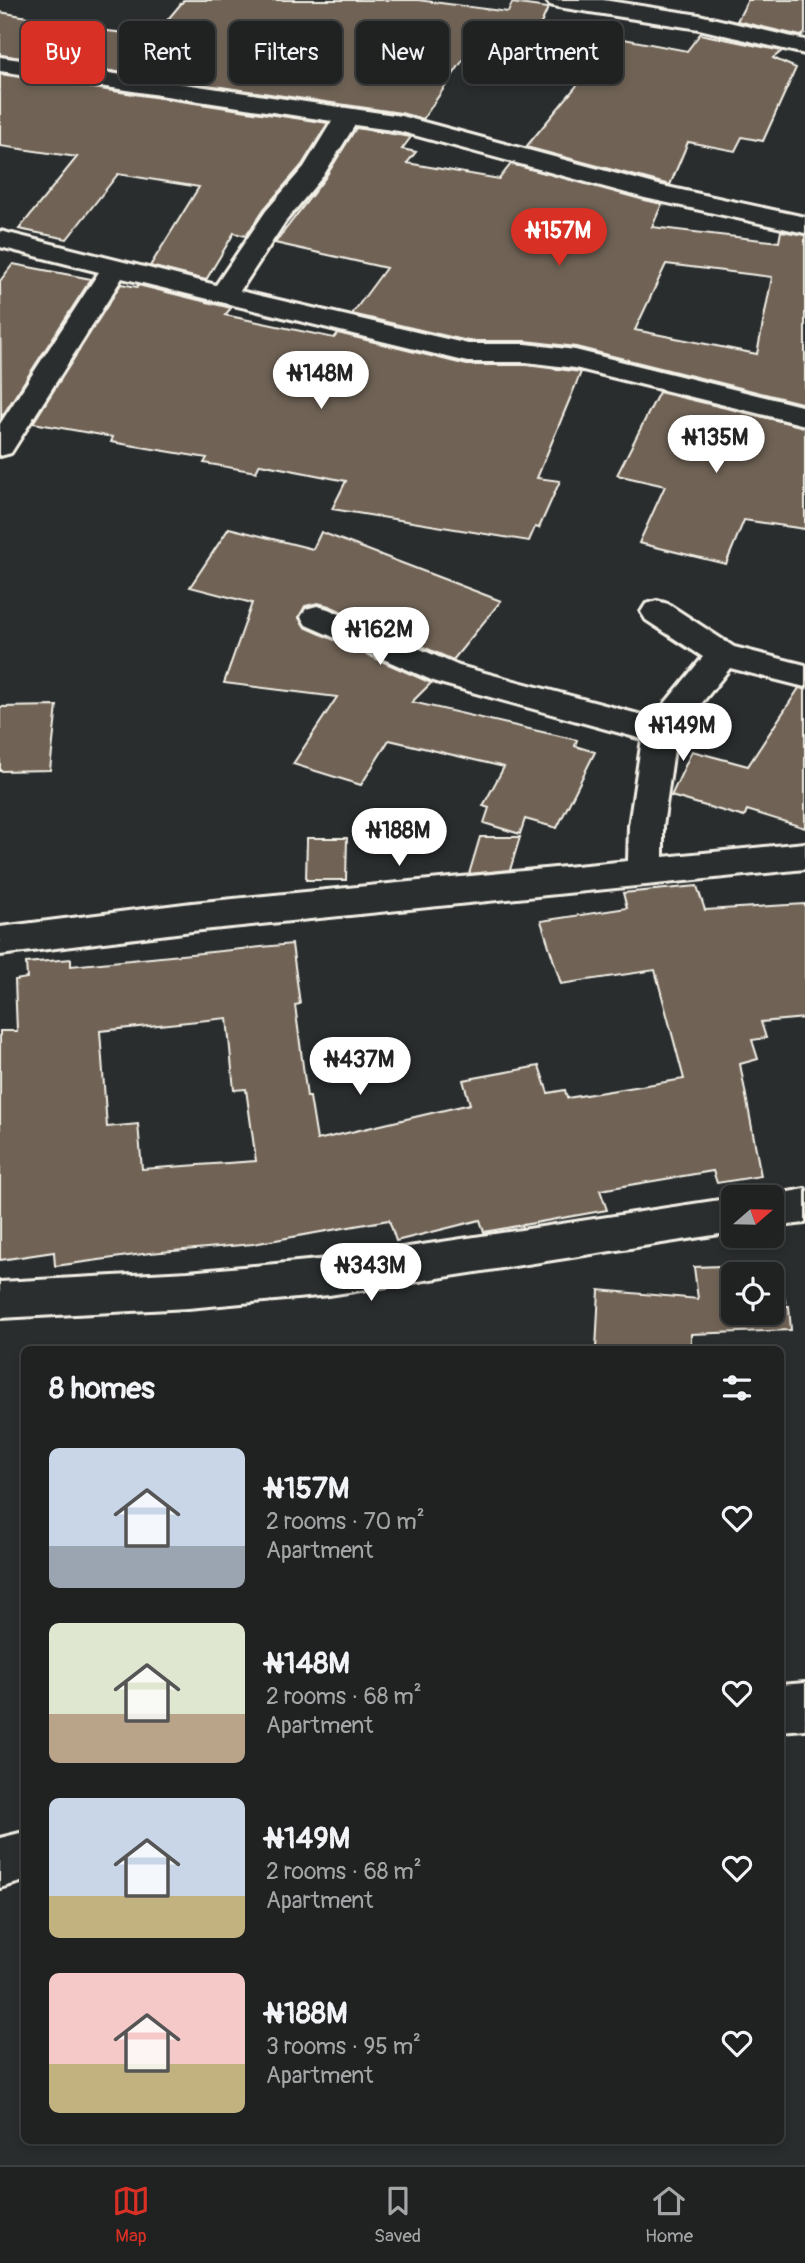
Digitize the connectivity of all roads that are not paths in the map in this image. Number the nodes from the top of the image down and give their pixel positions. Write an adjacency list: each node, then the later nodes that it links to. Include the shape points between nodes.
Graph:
1 (558, 0): 2 (street, via 699,22)
2 (805, 47)
3 (0, 64): 4 (street)
4 (348, 116): 5 (street, via 401,124 654,192); 8 (street)
5 (805, 225)
6 (0, 239): 7 (street)
7 (116, 266): 8 (street); 10 (street)
8 (225, 294): 9 (street, via 468,352 526,352 575,359)
9 (805, 416)
10 (0, 447)
11 (657, 612): 13 (street)
12 (317, 617): 15 (street, via 448,674)
13 (723, 655): 14 (street); 15 (street)
14 (805, 676)
15 (660, 732): 17 (street, via 646,826)
16 (805, 856): 17 (street)
17 (645, 872): 18 (street)
18 (0, 941)
19 (805, 1206): 20 (street)
20 (784, 1209)
21 (721, 1217): 22 (street, via 376,1271 151,1294)
22 (0, 1300)
23 (805, 1706): 24 (street)
24 (784, 1708)
25 (21, 1858): 26 (street)
26 (0, 1863)

